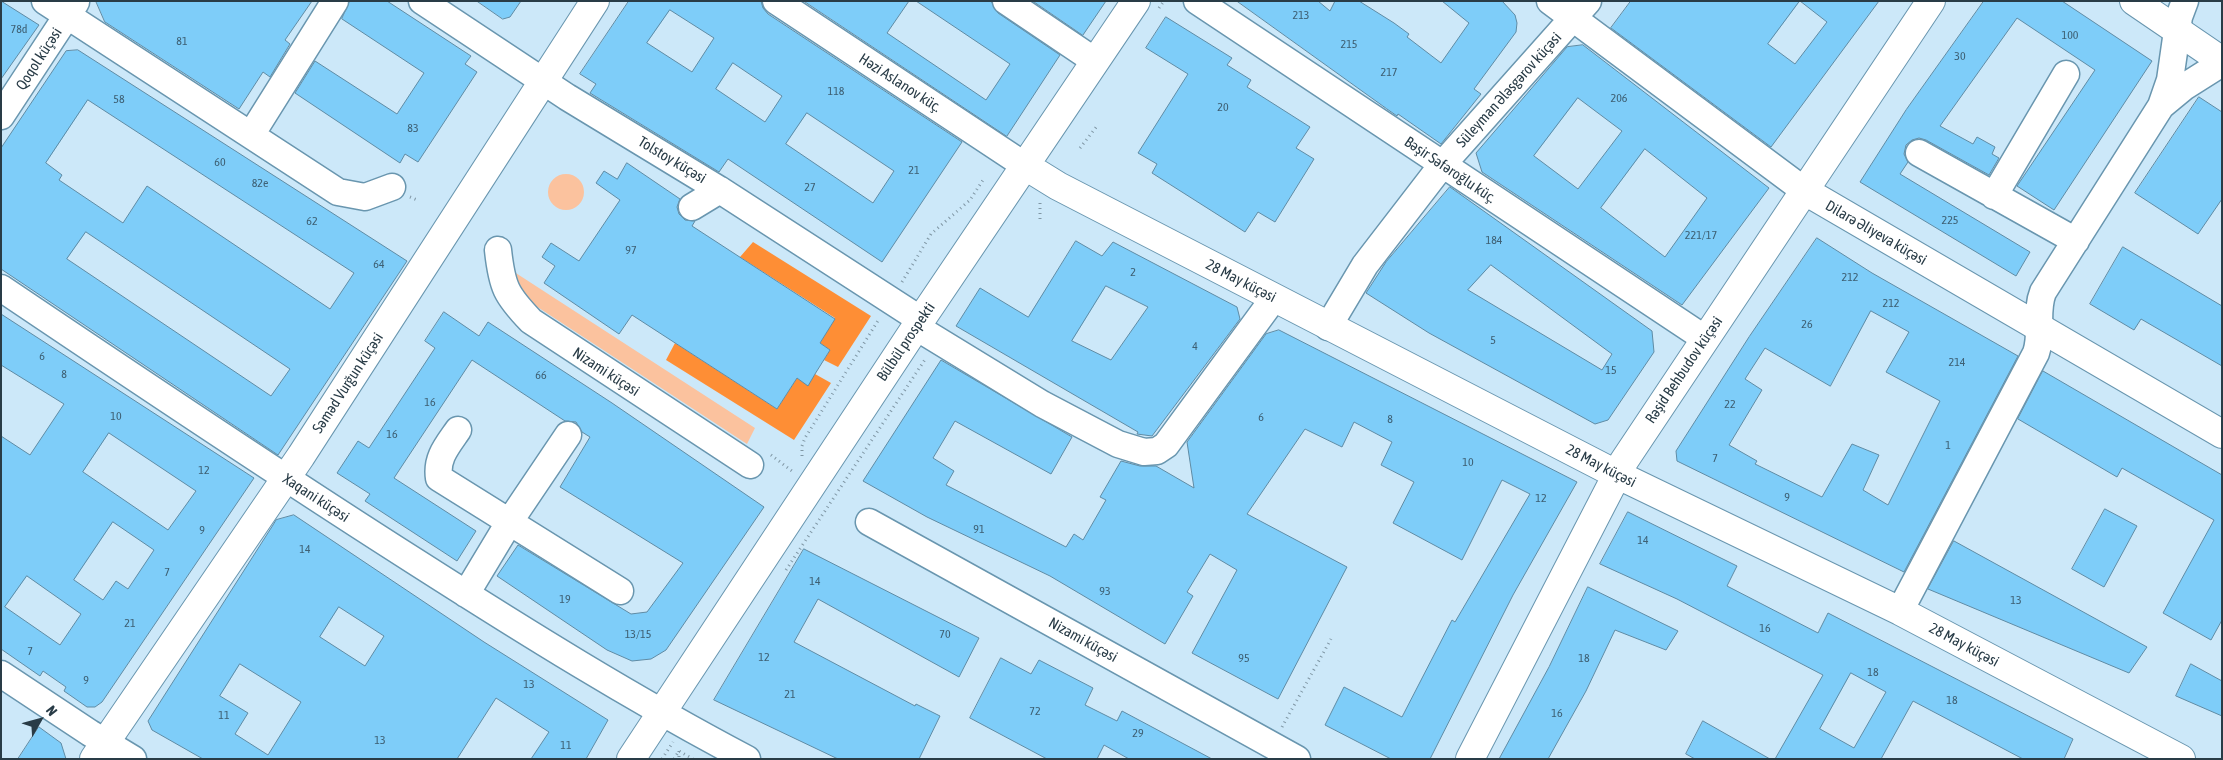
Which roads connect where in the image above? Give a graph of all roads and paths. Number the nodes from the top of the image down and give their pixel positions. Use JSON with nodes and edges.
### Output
{"nodes":[{"id":1,"x":45,"y":1,"type":"edge"},
{"id":2,"x":335,"y":1,"type":"edge"},
{"id":3,"x":422,"y":1,"type":"edge"},
{"id":4,"x":595,"y":1,"type":"edge"},
{"id":5,"x":776,"y":1,"type":"edge"},
{"id":6,"x":1006,"y":1,"type":"edge"},
{"id":7,"x":1164,"y":1,"type":"edge"},
{"id":8,"x":1197,"y":1,"type":"edge"},
{"id":9,"x":1550,"y":1,"type":"edge"},
{"id":10,"x":1931,"y":1,"type":"edge"},
{"id":11,"x":2134,"y":1,"type":"edge"},
{"id":12,"x":2185,"y":1,"type":"edge"},
{"id":13,"x":1148,"y":3,"type":"edge"},
{"id":14,"x":72,"y":9,"type":"edge"},
{"id":15,"x":1580,"y":10,"type":"edge"},
{"id":16,"x":2177,"y":30,"type":"junction"},
{"id":17,"x":1095,"y":61,"type":"junction"},
{"id":18,"x":2222,"y":62,"type":"edge"},
{"id":19,"x":2066,"y":74,"type":"dead end"},
{"id":20,"x":542,"y":81,"type":"junction"},
{"id":21,"x":2161,"y":106,"type":"junction"},
{"id":22,"x":1,"y":116,"type":"edge"},
{"id":23,"x":1097,"y":126,"type":"dead end"},
{"id":24,"x":251,"y":136,"type":"junction"},
{"id":25,"x":1080,"y":148,"type":"dead end"},
{"id":26,"x":1919,"y":153,"type":"dead end"},
{"id":27,"x":1024,"y":165,"type":"junction"},
{"id":28,"x":1442,"y":165,"type":"junction"},
{"id":29,"x":983,"y":180,"type":"dead end"},
{"id":30,"x":392,"y":187,"type":"dead end"},
{"id":31,"x":720,"y":190,"type":"junction"},
{"id":32,"x":1805,"y":190,"type":"junction"},
{"id":33,"x":1994,"y":196,"type":"junction"},
{"id":34,"x":1040,"y":200,"type":"dead end"},
{"id":35,"x":692,"y":207,"type":"dead end"},
{"id":36,"x":1040,"y":219,"type":"dead end"},
{"id":37,"x":2076,"y":241,"type":"junction"},
{"id":38,"x":498,"y":250,"type":"dead end"},
{"id":39,"x":1,"y":288,"type":"edge"},
{"id":40,"x":1274,"y":298,"type":"junction"},
{"id":41,"x":890,"y":300,"type":"junction"},
{"id":42,"x":919,"y":324,"type":"junction"},
{"id":43,"x":1328,"y":327,"type":"junction"},
{"id":44,"x":2040,"y":328,"type":"junction"},
{"id":45,"x":1704,"y":338,"type":"junction"},
{"id":46,"x":458,"y":430,"type":"dead end"},
{"id":47,"x":2222,"y":434,"type":"edge"},
{"id":48,"x":568,"y":435,"type":"dead end"},
{"id":49,"x":760,"y":460,"type":"joint"},
{"id":50,"x":802,"y":460,"type":"dead end"},
{"id":51,"x":792,"y":471,"type":"dead end"},
{"id":52,"x":1616,"y":474,"type":"junction"},
{"id":53,"x":286,"y":479,"type":"junction"},
{"id":54,"x":510,"y":521,"type":"junction"},
{"id":55,"x":869,"y":522,"type":"dead end"},
{"id":56,"x":620,"y":591,"type":"dead end"},
{"id":57,"x":466,"y":594,"type":"junction"},
{"id":58,"x":1900,"y":611,"type":"junction"},
{"id":59,"x":1331,"y":639,"type":"dead end"},
{"id":60,"x":1,"y":674,"type":"edge"},
{"id":61,"x":660,"y":730,"type":"junction"},
{"id":62,"x":686,"y":740,"type":"junction"},
{"id":63,"x":1272,"y":745,"type":"junction"},
{"id":64,"x":99,"y":751,"type":"edge"},
{"id":65,"x":134,"y":759,"type":"edge"},
{"id":66,"x":631,"y":759,"type":"edge"},
{"id":67,"x":662,"y":759,"type":"edge"},
{"id":68,"x":674,"y":759,"type":"edge"},
{"id":69,"x":679,"y":759,"type":"edge"},
{"id":70,"x":693,"y":759,"type":"edge"},
{"id":71,"x":747,"y":759,"type":"edge"},
{"id":72,"x":1297,"y":759,"type":"edge"},
{"id":73,"x":1470,"y":759,"type":"edge"},
{"id":74,"x":2181,"y":759,"type":"edge"}],
"edges":[{"from":1,"to":14,"type":"street"},
{"from":2,"to":24,"type":"street"},
{"from":3,"to":20,"type":"street","name":"Tolstoy küçəsi"},
{"from":4,"to":20,"type":"main road","name":"Səməd Vurğun küçəsi"},
{"from":5,"to":27,"type":"street","name":"Həzi Aslanov küç."},
{"from":6,"to":17,"type":"street"},
{"from":7,"to":13,"type":"path"},
{"from":8,"to":28,"type":"street","name":"Bəşir Səfəroğlu küç."},
{"from":9,"to":15,"type":"street","name":"Dilarə Əliyeva küçəsi"},
{"from":10,"to":32,"type":"main road","name":"Rəşid Behbudov küçəsi"},
{"from":11,"to":16,"type":"main road"},
{"from":12,"to":16,"type":"street"},
{"from":13,"to":17,"type":"main road","name":"Bülbül prospekti"},
{"from":14,"to":22,"type":"street","name":"Qoqol küçəsi"},
{"from":14,"to":24,"type":"street"},
{"from":15,"to":28,"type":"street","name":"Süleyman Ələsgərov küçəsi"},
{"from":15,"to":32,"type":"street","name":"Dilarə Əliyeva küçəsi"},
{"from":16,"to":18,"type":"main road"},
{"from":16,"to":21,"type":"street"},
{"from":17,"to":27,"type":"main road","name":"Bülbül prospekti"},
{"from":18,"to":21,"type":"street"},
{"from":19,"to":33,"type":"street"},
{"from":20,"to":31,"type":"street","name":"Tolstoy küçəsi"},
{"from":20,"to":53,"type":"main road","name":"Səməd Vurğun küçəsi"},
{"from":21,"to":37,"type":"street"},
{"from":23,"to":25,"type":"path"},
{"from":24,"to":30,"type":"street"},
{"from":26,"to":33,"type":"street"},
{"from":27,"to":40,"type":"main road","name":"28 May küçəsi"},
{"from":27,"to":42,"type":"main road","name":"Bülbül prospekti"},
{"from":28,"to":43,"type":"street","name":"Süleyman Ələsgərov küçəsi"},
{"from":28,"to":45,"type":"street","name":"Bəşir Səfəroğlu küç."},
{"from":29,"to":41,"type":"path"},
{"from":31,"to":35,"type":"street"},
{"from":31,"to":41,"type":"street","name":"Tolstoy küçəsi"},
{"from":32,"to":44,"type":"main road","name":"Dilarə Əliyeva küçəsi"},
{"from":32,"to":45,"type":"main road","name":"Rəşid Behbudov küçəsi"},
{"from":33,"to":37,"type":"street"},
{"from":34,"to":36,"type":"path"},
{"from":37,"to":44,"type":"street"},
{"from":38,"to":49,"type":"street","name":"Nizami küçəsi"},
{"from":39,"to":53,"type":"street","name":"Xaqani küçəsi"},
{"from":40,"to":42,"type":"street","name":"Tolstoy küçəsi"},
{"from":40,"to":43,"type":"main road","name":"28 May küçəsi"},
{"from":41,"to":42,"type":"street","name":"Tolstoy küçəsi"},
{"from":41,"to":50,"type":"path"},
{"from":42,"to":61,"type":"main road","name":"Bülbül prospekti"},
{"from":43,"to":52,"type":"main road","name":"28 May küçəsi"},
{"from":44,"to":47,"type":"main road","name":"Dilarə Əliyeva küçəsi"},
{"from":44,"to":58,"type":"street"},
{"from":45,"to":52,"type":"main road","name":"Rəşid Behbudov küçəsi"},
{"from":46,"to":54,"type":"street"},
{"from":48,"to":54,"type":"street"},
{"from":49,"to":51,"type":"path"},
{"from":52,"to":58,"type":"main road","name":"28 May küçəsi"},
{"from":52,"to":73,"type":"main road","name":"Rəşid Behbudov küçəsi"},
{"from":53,"to":57,"type":"street","name":"Xaqani küçəsi"},
{"from":53,"to":64,"type":"main road","name":"Səməd Vurğun küçəsi"},
{"from":54,"to":56,"type":"street"},
{"from":54,"to":57,"type":"street"},
{"from":55,"to":63,"type":"street","name":"Nizami küçəsi"},
{"from":57,"to":61,"type":"street","name":"Xaqani küçəsi"},
{"from":58,"to":74,"type":"main road","name":"28 May küçəsi"},
{"from":59,"to":63,"type":"path"},
{"from":60,"to":64,"type":"street"},
{"from":61,"to":62,"type":"street","name":"Xaqani küçəsi"},
{"from":61,"to":66,"type":"main road"},
{"from":61,"to":67,"type":"path"},
{"from":62,"to":68,"type":"path"},
{"from":62,"to":69,"type":"path"},
{"from":62,"to":70,"type":"path"},
{"from":62,"to":71,"type":"street"},
{"from":63,"to":72,"type":"street","name":"Nizami küçəsi"},
{"from":64,"to":65,"type":"street"}]}
